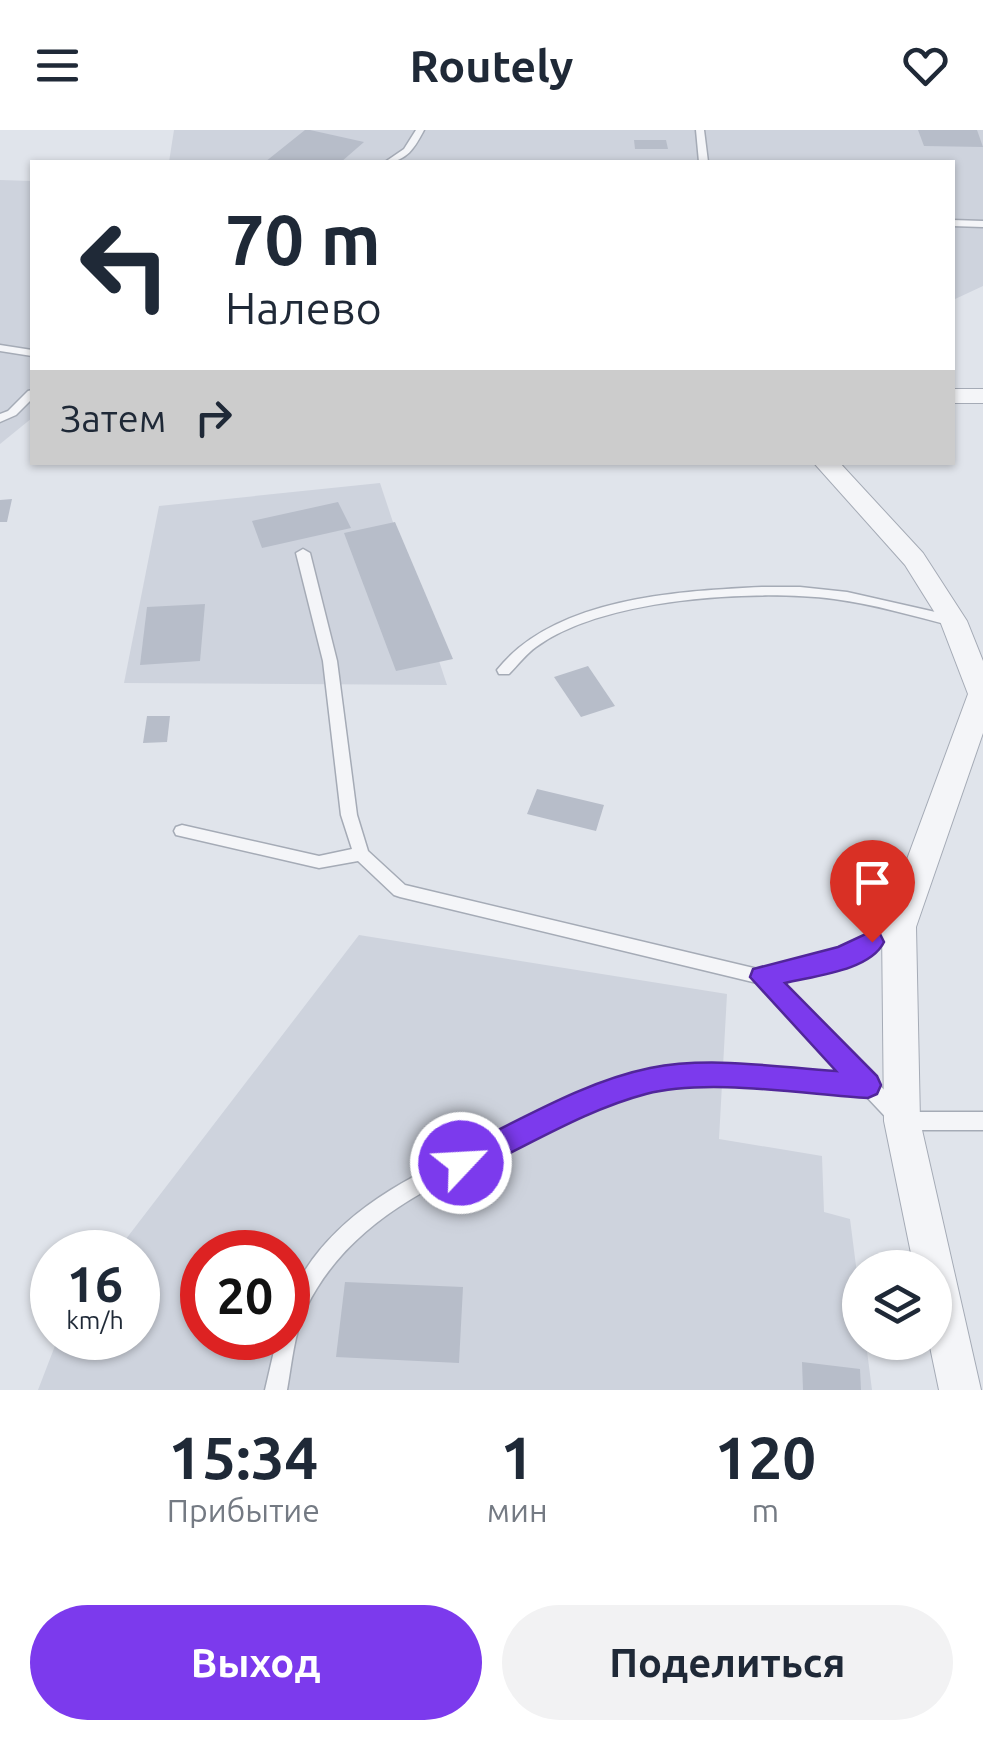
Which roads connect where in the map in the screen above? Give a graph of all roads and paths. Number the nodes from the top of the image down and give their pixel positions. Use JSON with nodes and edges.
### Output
{"nodes":[{"id":1,"x":420,"y":130,"type":"edge"},
{"id":2,"x":700,"y":130,"type":"edge"},
{"id":3,"x":392,"y":160,"type":"edge"},
{"id":4,"x":704,"y":160,"type":"edge"},
{"id":5,"x":955,"y":223,"type":"edge"},
{"id":6,"x":983,"y":224,"type":"edge"},
{"id":7,"x":0,"y":348,"type":"edge"},
{"id":8,"x":30,"y":353,"type":"edge"},
{"id":9,"x":30,"y":394,"type":"edge"},
{"id":10,"x":955,"y":396,"type":"edge"},
{"id":11,"x":983,"y":396,"type":"edge"},
{"id":12,"x":0,"y":418,"type":"edge"},
{"id":13,"x":828,"y":465,"type":"edge"},
{"id":14,"x":302,"y":554,"type":"dead end"},
{"id":15,"x":953,"y":621,"type":"junction"},
{"id":16,"x":504,"y":670,"type":"dead end"},
{"id":17,"x":983,"y":692,"type":"edge"},
{"id":18,"x":182,"y":831,"type":"dead end"},
{"id":19,"x":361,"y":854,"type":"junction"},
{"id":20,"x":899,"y":927,"type":"junction"},
{"id":21,"x":762,"y":977,"type":"junction"},
{"id":22,"x":868,"y":1085,"type":"junction"},
{"id":23,"x":902,"y":1122,"type":"junction"},
{"id":24,"x":983,"y":1122,"type":"edge"},
{"id":25,"x":930,"y":1250,"type":"edge"},
{"id":26,"x":310,"y":1282,"type":"edge"},
{"id":27,"x":952,"y":1353,"type":"edge"},
{"id":28,"x":282,"y":1360,"type":"edge"},
{"id":29,"x":276,"y":1390,"type":"edge"},
{"id":30,"x":960,"y":1390,"type":"edge"}],
"edges":[{"from":1,"to":3,"type":"lane"},
{"from":2,"to":4,"type":"lane"},
{"from":5,"to":6,"type":"lane"},
{"from":7,"to":8,"type":"lane"},
{"from":9,"to":12,"type":"lane"},
{"from":10,"to":11,"type":"street"},
{"from":13,"to":15,"type":"street"},
{"from":14,"to":19,"type":"lane"},
{"from":15,"to":16,"type":"lane"},
{"from":15,"to":17,"type":"street"},
{"from":17,"to":20,"type":"street"},
{"from":18,"to":19,"type":"lane"},
{"from":19,"to":21,"type":"lane"},
{"from":20,"to":21,"type":"lane"},
{"from":20,"to":23,"type":"street"},
{"from":21,"to":22,"type":"lane"},
{"from":22,"to":23,"type":"lane"},
{"from":22,"to":26,"type":"lane"},
{"from":23,"to":24,"type":"lane"},
{"from":23,"to":25,"type":"street"},
{"from":27,"to":30,"type":"street"},
{"from":28,"to":29,"type":"lane"}]}
